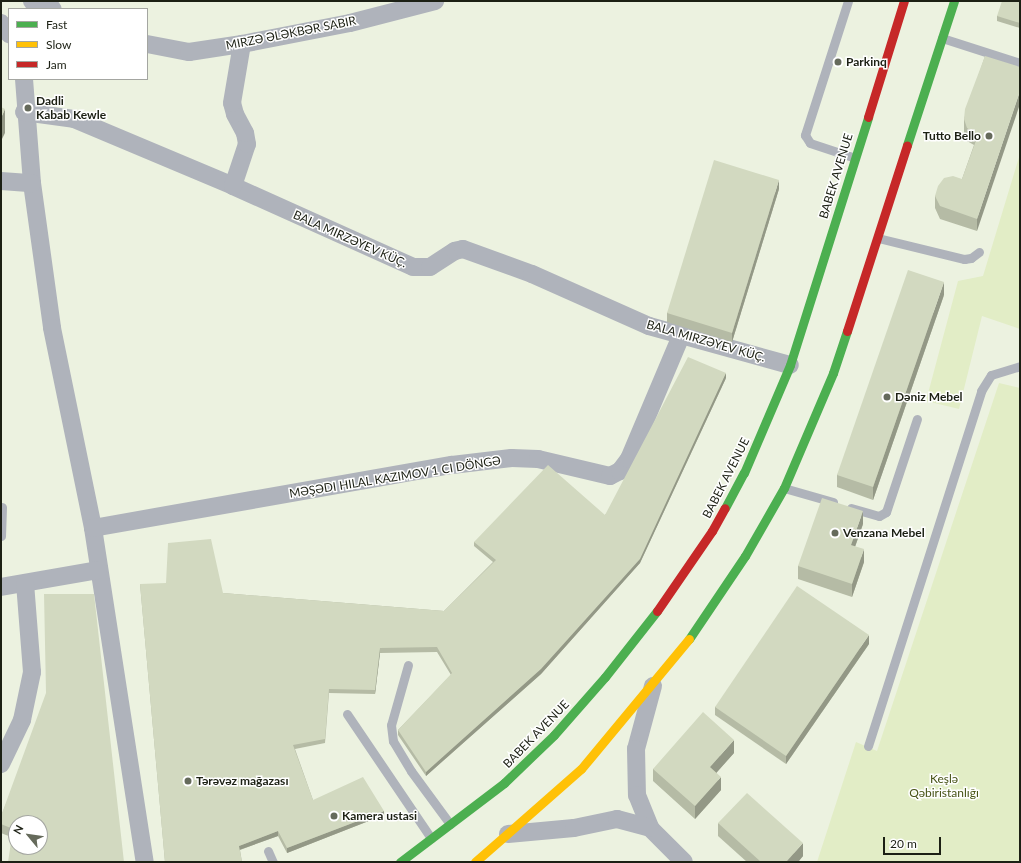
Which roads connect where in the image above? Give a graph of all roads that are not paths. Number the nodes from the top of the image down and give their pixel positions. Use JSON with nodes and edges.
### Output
{"nodes":[{"id":1,"x":32,"y":1,"type":"edge"},
{"id":2,"x":435,"y":1,"type":"edge"},
{"id":3,"x":848,"y":1,"type":"edge"},
{"id":4,"x":904,"y":1,"type":"edge"},
{"id":5,"x":954,"y":1,"type":"edge"},
{"id":6,"x":50,"y":8,"type":"edge"},
{"id":7,"x":1,"y":23,"type":"edge"},
{"id":8,"x":8,"y":33,"type":"edge"},
{"id":9,"x":942,"y":38,"type":"junction"},
{"id":10,"x":148,"y":44,"type":"edge"},
{"id":11,"x":242,"y":44,"type":"junction"},
{"id":12,"x":1020,"y":63,"type":"edge"},
{"id":13,"x":24,"y":80,"type":"edge"},
{"id":14,"x":24,"y":112,"type":"junction"},
{"id":15,"x":855,"y":158,"type":"junction"},
{"id":16,"x":1,"y":181,"type":"edge"},
{"id":17,"x":32,"y":183,"type":"junction"},
{"id":18,"x":233,"y":186,"type":"junction"},
{"id":19,"x":878,"y":238,"type":"junction"},
{"id":20,"x":979,"y":252,"type":"dead end"},
{"id":21,"x":681,"y":336,"type":"junction"},
{"id":22,"x":790,"y":365,"type":"junction"},
{"id":23,"x":1020,"y":366,"type":"edge"},
{"id":24,"x":917,"y":419,"type":"dead end"},
{"id":25,"x":784,"y":488,"type":"junction"},
{"id":26,"x":2,"y":506,"type":"dead end"},
{"id":27,"x":93,"y":528,"type":"junction"},
{"id":28,"x":1,"y":536,"type":"edge"},
{"id":29,"x":98,"y":570,"type":"junction"},
{"id":30,"x":24,"y":583,"type":"junction"},
{"id":31,"x":1,"y":587,"type":"edge"},
{"id":32,"x":408,"y":666,"type":"dead end"},
{"id":33,"x":654,"y":683,"type":"junction"},
{"id":34,"x":347,"y":714,"type":"dead end"},
{"id":35,"x":868,"y":746,"type":"dead end"},
{"id":36,"x":1,"y":764,"type":"edge"},
{"id":37,"x":451,"y":825,"type":"junction"},
{"id":38,"x":650,"y":828,"type":"junction"},
{"id":39,"x":508,"y":834,"type":"junction"},
{"id":40,"x":432,"y":840,"type":"junction"},
{"id":41,"x":268,"y":851,"type":"dead end"},
{"id":42,"x":675,"y":859,"type":"edge"},
{"id":43,"x":145,"y":862,"type":"edge"},
{"id":44,"x":273,"y":862,"type":"edge"},
{"id":45,"x":400,"y":862,"type":"edge"},
{"id":46,"x":475,"y":862,"type":"edge"}],
"edges":[{"from":1,"to":6,"type":"street"},
{"from":2,"to":11,"type":"street","name":"MIRZƏ ƏLƏKBƏR SABIR"},
{"from":3,"to":15,"type":"lane"},
{"from":4,"to":15,"type":"main road","name":"BABEK AVENUE"},
{"from":5,"to":9,"type":"main road"},
{"from":7,"to":8,"type":"street"},
{"from":9,"to":12,"type":"lane"},
{"from":9,"to":19,"type":"main road"},
{"from":10,"to":11,"type":"street","name":"MIRZƏ ƏLƏKBƏR SABIR"},
{"from":11,"to":18,"type":"street"},
{"from":13,"to":14,"type":"street"},
{"from":14,"to":17,"type":"street"},
{"from":14,"to":18,"type":"street","name":"BALA MIRZƏYEV KÜÇ."},
{"from":15,"to":22,"type":"main road","name":"BABEK AVENUE"},
{"from":16,"to":17,"type":"street"},
{"from":17,"to":27,"type":"street"},
{"from":18,"to":21,"type":"street","name":"BALA MIRZƏYEV KÜÇ."},
{"from":19,"to":20,"type":"lane"},
{"from":19,"to":25,"type":"main road"},
{"from":21,"to":22,"type":"street","name":"BALA MIRZƏYEV KÜÇ."},
{"from":21,"to":27,"type":"street"},
{"from":22,"to":37,"type":"main road","name":"BABEK AVENUE"},
{"from":23,"to":35,"type":"lane"},
{"from":24,"to":25,"type":"lane"},
{"from":25,"to":33,"type":"main road"},
{"from":26,"to":28,"type":"lane"},
{"from":27,"to":29,"type":"street"},
{"from":29,"to":30,"type":"street"},
{"from":29,"to":43,"type":"street"},
{"from":30,"to":31,"type":"street"},
{"from":30,"to":36,"type":"street"},
{"from":32,"to":37,"type":"lane"},
{"from":33,"to":38,"type":"street"},
{"from":33,"to":39,"type":"main road"},
{"from":34,"to":40,"type":"lane"},
{"from":37,"to":40,"type":"main road","name":"BABEK AVENUE"},
{"from":38,"to":39,"type":"street"},
{"from":38,"to":42,"type":"street"},
{"from":39,"to":46,"type":"main road"},
{"from":40,"to":45,"type":"main road","name":"BABEK AVENUE"},
{"from":41,"to":44,"type":"lane"}]}
